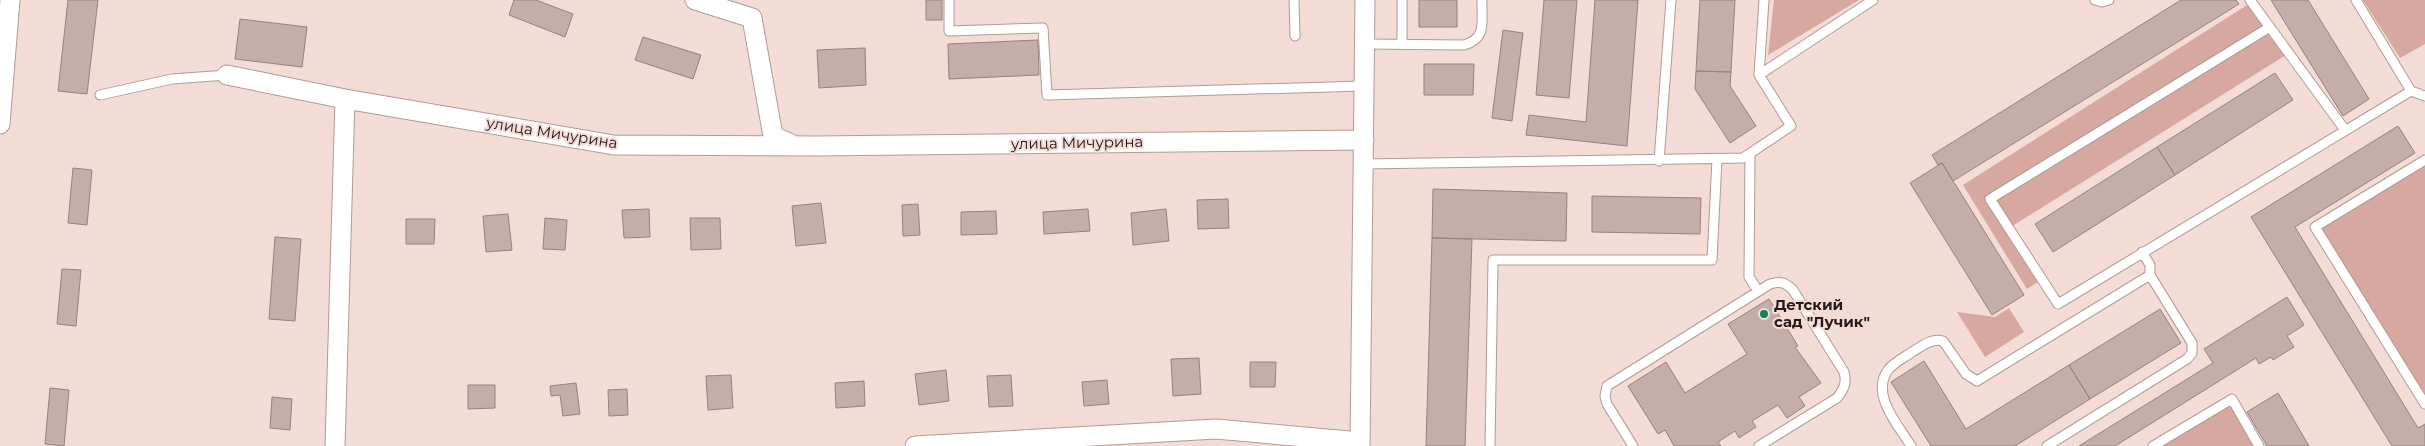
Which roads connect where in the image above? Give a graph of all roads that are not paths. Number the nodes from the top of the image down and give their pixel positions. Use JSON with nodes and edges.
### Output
{"nodes":[{"id":1,"x":10,"y":0,"type":"edge"},
{"id":2,"x":695,"y":0,"type":"edge"},
{"id":3,"x":949,"y":0,"type":"edge"},
{"id":4,"x":1294,"y":0,"type":"edge"},
{"id":5,"x":1365,"y":0,"type":"edge"},
{"id":6,"x":1402,"y":0,"type":"edge"},
{"id":7,"x":1482,"y":0,"type":"edge"},
{"id":8,"x":1671,"y":0,"type":"edge"},
{"id":9,"x":1764,"y":0,"type":"edge"},
{"id":10,"x":1873,"y":0,"type":"edge"},
{"id":11,"x":2095,"y":0,"type":"edge"},
{"id":12,"x":2109,"y":0,"type":"edge"},
{"id":13,"x":2250,"y":0,"type":"edge"},
{"id":14,"x":2356,"y":0,"type":"edge"},
{"id":15,"x":2270,"y":27,"type":"junction"},
{"id":16,"x":1295,"y":36,"type":"dead end"},
{"id":17,"x":1365,"y":44,"type":"junction"},
{"id":18,"x":1402,"y":44,"type":"junction"},
{"id":19,"x":227,"y":75,"type":"joint"},
{"id":20,"x":1759,"y":75,"type":"junction"},
{"id":21,"x":1364,"y":86,"type":"junction"},
{"id":22,"x":2411,"y":91,"type":"junction"},
{"id":23,"x":100,"y":95,"type":"dead end"},
{"id":24,"x":2425,"y":96,"type":"edge"},
{"id":25,"x":345,"y":99,"type":"junction"},
{"id":26,"x":0,"y":124,"type":"edge"},
{"id":27,"x":2345,"y":130,"type":"junction"},
{"id":28,"x":1364,"y":140,"type":"junction"},
{"id":29,"x":791,"y":144,"type":"junction"},
{"id":30,"x":1750,"y":154,"type":"junction"},
{"id":31,"x":1717,"y":159,"type":"junction"},
{"id":32,"x":2425,"y":160,"type":"edge"},
{"id":33,"x":1659,"y":161,"type":"junction"},
{"id":34,"x":1363,"y":164,"type":"junction"},
{"id":35,"x":2142,"y":252,"type":"junction"},
{"id":36,"x":2150,"y":275,"type":"junction"},
{"id":37,"x":1758,"y":291,"type":"junction"},
{"id":38,"x":2425,"y":404,"type":"edge"},
{"id":39,"x":1360,"y":444,"type":"edge"},
{"id":40,"x":335,"y":446,"type":"edge"},
{"id":41,"x":915,"y":446,"type":"edge"},
{"id":42,"x":1490,"y":446,"type":"edge"},
{"id":43,"x":1633,"y":446,"type":"edge"},
{"id":44,"x":1759,"y":446,"type":"edge"},
{"id":45,"x":1912,"y":446,"type":"edge"},
{"id":46,"x":2046,"y":446,"type":"edge"},
{"id":47,"x":2153,"y":446,"type":"edge"},
{"id":48,"x":2260,"y":446,"type":"edge"}],
"edges":[{"from":1,"to":26,"type":"street"},
{"from":2,"to":29,"type":"street"},
{"from":3,"to":21,"type":"lane"},
{"from":4,"to":16,"type":"lane"},
{"from":5,"to":17,"type":"street"},
{"from":6,"to":18,"type":"lane"},
{"from":7,"to":18,"type":"lane"},
{"from":8,"to":33,"type":"lane"},
{"from":9,"to":20,"type":"lane"},
{"from":10,"to":20,"type":"lane"},
{"from":11,"to":12,"type":"lane"},
{"from":13,"to":15,"type":"lane"},
{"from":14,"to":22,"type":"lane"},
{"from":15,"to":27,"type":"lane"},
{"from":15,"to":35,"type":"lane"},
{"from":17,"to":18,"type":"lane"},
{"from":17,"to":21,"type":"street"},
{"from":19,"to":23,"type":"lane"},
{"from":19,"to":25,"type":"street","name":"улица Мичурина"},
{"from":20,"to":30,"type":"lane"},
{"from":21,"to":28,"type":"street"},
{"from":22,"to":24,"type":"lane"},
{"from":22,"to":27,"type":"lane"},
{"from":25,"to":29,"type":"street","name":"улица Мичурина"},
{"from":25,"to":40,"type":"street"},
{"from":27,"to":35,"type":"lane"},
{"from":28,"to":29,"type":"street","name":"улица Мичурина"},
{"from":28,"to":34,"type":"street"},
{"from":30,"to":31,"type":"lane"},
{"from":30,"to":37,"type":"lane"},
{"from":31,"to":33,"type":"lane"},
{"from":31,"to":42,"type":"lane"},
{"from":32,"to":38,"type":"lane"},
{"from":33,"to":34,"type":"lane"},
{"from":34,"to":39,"type":"street"},
{"from":35,"to":36,"type":"lane"},
{"from":36,"to":45,"type":"lane"},
{"from":36,"to":46,"type":"lane"},
{"from":37,"to":43,"type":"lane"},
{"from":37,"to":44,"type":"lane"},
{"from":39,"to":41,"type":"street"},
{"from":47,"to":48,"type":"lane"}]}
